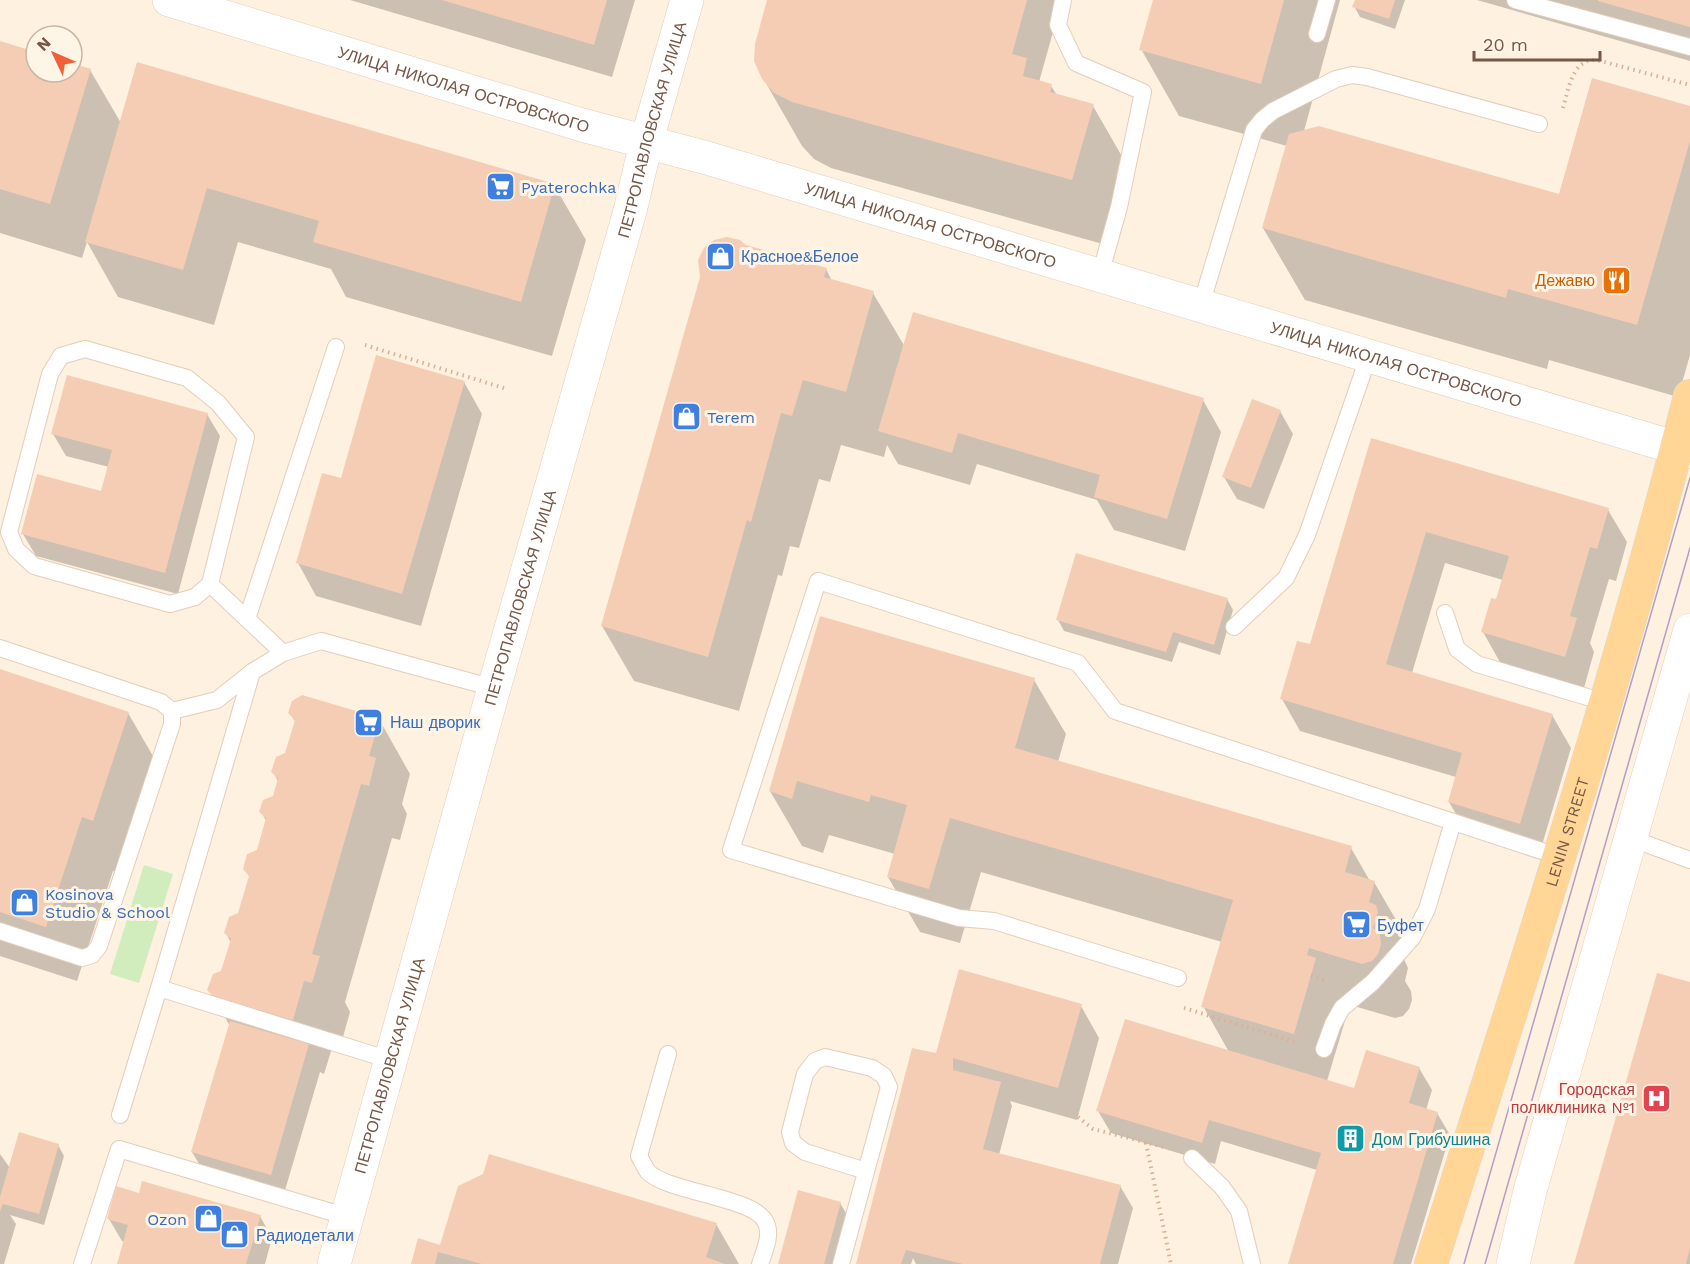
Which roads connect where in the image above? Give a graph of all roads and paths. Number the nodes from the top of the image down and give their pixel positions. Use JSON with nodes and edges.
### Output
{"nodes":[{"id":1,"x":169,"y":0,"type":"edge"},
{"id":2,"x":687,"y":0,"type":"edge"},
{"id":3,"x":1063,"y":0,"type":"edge"},
{"id":4,"x":1327,"y":0,"type":"edge"},
{"id":5,"x":1515,"y":0,"type":"edge"},
{"id":6,"x":1317,"y":34,"type":"dead end"},
{"id":7,"x":1690,"y":48,"type":"edge"},
{"id":8,"x":1539,"y":124,"type":"dead end"},
{"id":9,"x":646,"y":143,"type":"junction"},
{"id":10,"x":1100,"y":275,"type":"junction"},
{"id":11,"x":1201,"y":305,"type":"junction"},
{"id":12,"x":336,"y":347,"type":"joint"},
{"id":13,"x":1369,"y":355,"type":"junction"},
{"id":14,"x":507,"y":389,"type":"dead end"},
{"id":15,"x":1690,"y":396,"type":"edge"},
{"id":16,"x":1684,"y":450,"type":"edge"},
{"id":17,"x":210,"y":584,"type":"junction"},
{"id":18,"x":1445,"y":613,"type":"dead end"},
{"id":19,"x":247,"y":619,"type":"junction"},
{"id":20,"x":1234,"y":627,"type":"dead end"},
{"id":21,"x":1690,"y":630,"type":"edge"},
{"id":22,"x":0,"y":648,"type":"edge"},
{"id":23,"x":283,"y":653,"type":"junction"},
{"id":24,"x":252,"y":672,"type":"junction"},
{"id":25,"x":494,"y":688,"type":"junction"},
{"id":26,"x":1604,"y":702,"type":"junction"},
{"id":27,"x":172,"y":711,"type":"junction"},
{"id":28,"x":1453,"y":822,"type":"junction"},
{"id":29,"x":1630,"y":838,"type":"junction"},
{"id":30,"x":1560,"y":856,"type":"junction"},
{"id":31,"x":1690,"y":860,"type":"edge"},
{"id":32,"x":0,"y":931,"type":"edge"},
{"id":33,"x":1171,"y":976,"type":"joint"},
{"id":34,"x":159,"y":988,"type":"junction"},
{"id":35,"x":1303,"y":1044,"type":"dead end"},
{"id":36,"x":1324,"y":1049,"type":"dead end"},
{"id":37,"x":668,"y":1054,"type":"dead end"},
{"id":38,"x":390,"y":1060,"type":"junction"},
{"id":39,"x":120,"y":1115,"type":"dead end"},
{"id":40,"x":1078,"y":1117,"type":"dead end"},
{"id":41,"x":1146,"y":1143,"type":"junction"},
{"id":42,"x":1192,"y":1158,"type":"joint"},
{"id":43,"x":866,"y":1171,"type":"junction"},
{"id":44,"x":348,"y":1217,"type":"junction"},
{"id":45,"x":82,"y":1264,"type":"edge"},
{"id":46,"x":334,"y":1264,"type":"edge"},
{"id":47,"x":760,"y":1264,"type":"edge"},
{"id":48,"x":841,"y":1264,"type":"edge"},
{"id":49,"x":1171,"y":1264,"type":"edge"},
{"id":50,"x":1252,"y":1264,"type":"edge"},
{"id":51,"x":1431,"y":1264,"type":"edge"},
{"id":52,"x":1513,"y":1264,"type":"edge"}],
"edges":[{"from":1,"to":9,"type":"street","name":"УЛИЦА НИКОЛАЯ ОСТРОВСКОГО"},
{"from":2,"to":9,"type":"street","name":"ПЕТРОПАВЛОВСКАЯ УЛИЦА"},
{"from":3,"to":10,"type":"lane"},
{"from":4,"to":6,"type":"lane"},
{"from":5,"to":7,"type":"lane"},
{"from":8,"to":11,"type":"lane"},
{"from":9,"to":10,"type":"street","name":"УЛИЦА НИКОЛАЯ ОСТРОВСКОГО"},
{"from":9,"to":25,"type":"street","name":"ПЕТРОПАВЛОВСКАЯ УЛИЦА"},
{"from":10,"to":11,"type":"street","name":"УЛИЦА НИКОЛАЯ ОСТРОВСКОГО"},
{"from":11,"to":13,"type":"street","name":"УЛИЦА НИКОЛАЯ ОСТРОВСКОГО"},
{"from":12,"to":14,"type":"path"},
{"from":12,"to":19,"type":"lane"},
{"from":13,"to":16,"type":"street","name":"УЛИЦА НИКОЛАЯ ОСТРОВСКОГО"},
{"from":13,"to":20,"type":"lane"},
{"from":15,"to":16,"type":"main road","name":"LENIN STREET"},
{"from":16,"to":26,"type":"main road","name":"LENIN STREET"},
{"from":17,"to":17,"type":"lane"},
{"from":17,"to":19,"type":"lane"},
{"from":18,"to":26,"type":"lane"},
{"from":19,"to":23,"type":"lane"},
{"from":21,"to":29,"type":"street"},
{"from":22,"to":27,"type":"lane"},
{"from":23,"to":24,"type":"lane"},
{"from":23,"to":25,"type":"lane"},
{"from":24,"to":27,"type":"lane"},
{"from":24,"to":34,"type":"lane"},
{"from":25,"to":38,"type":"street","name":"ПЕТРОПАВЛОВСКАЯ УЛИЦА"},
{"from":26,"to":30,"type":"main road","name":"LENIN STREET"},
{"from":27,"to":32,"type":"lane"},
{"from":28,"to":30,"type":"lane"},
{"from":28,"to":33,"type":"lane"},
{"from":28,"to":36,"type":"lane"},
{"from":29,"to":31,"type":"lane"},
{"from":29,"to":52,"type":"street"},
{"from":30,"to":51,"type":"main road","name":"LENIN STREET"},
{"from":33,"to":35,"type":"path"},
{"from":34,"to":38,"type":"lane"},
{"from":34,"to":39,"type":"lane"},
{"from":37,"to":47,"type":"lane"},
{"from":38,"to":44,"type":"street","name":"ПЕТРОПАВЛОВСКАЯ УЛИЦА"},
{"from":40,"to":41,"type":"path"},
{"from":41,"to":42,"type":"path"},
{"from":41,"to":49,"type":"path"},
{"from":42,"to":50,"type":"lane"},
{"from":43,"to":43,"type":"lane"},
{"from":43,"to":48,"type":"lane"},
{"from":44,"to":45,"type":"lane"},
{"from":44,"to":46,"type":"street","name":"ПЕТРОПАВЛОВСКАЯ УЛИЦА"}]}
